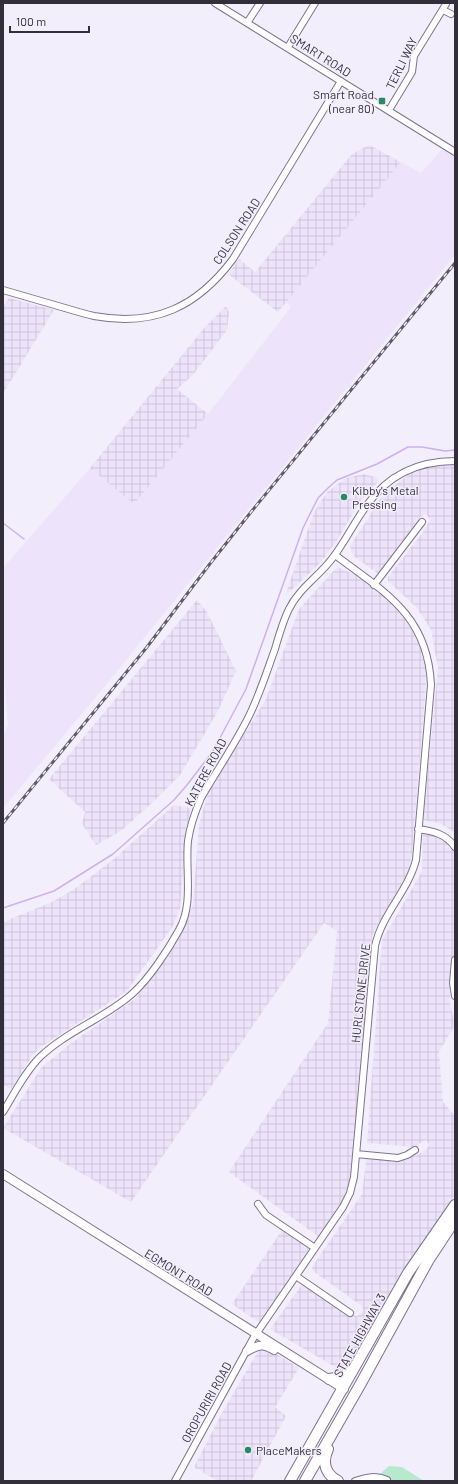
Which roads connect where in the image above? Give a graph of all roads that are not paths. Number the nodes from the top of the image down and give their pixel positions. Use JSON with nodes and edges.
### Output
{"nodes":[{"id":1,"x":215,"y":3,"type":"edge"},
{"id":2,"x":260,"y":3,"type":"edge"},
{"id":3,"x":315,"y":3,"type":"edge"},
{"id":4,"x":451,"y":14,"type":"dead end"},
{"id":5,"x":247,"y":23,"type":"junction"},
{"id":6,"x":288,"y":47,"type":"junction"},
{"id":7,"x":341,"y":81,"type":"junction"},
{"id":8,"x":389,"y":110,"type":"junction"},
{"id":9,"x":455,"y":152,"type":"edge"},
{"id":10,"x":3,"y":290,"type":"edge"},
{"id":11,"x":455,"y":462,"type":"edge"},
{"id":12,"x":422,"y":522,"type":"dead end"},
{"id":13,"x":335,"y":555,"type":"junction"},
{"id":14,"x":374,"y":585,"type":"junction"},
{"id":15,"x":418,"y":829,"type":"junction"},
{"id":16,"x":455,"y":847,"type":"edge"},
{"id":17,"x":455,"y":960,"type":"edge"},
{"id":18,"x":455,"y":996,"type":"edge"},
{"id":19,"x":3,"y":1112,"type":"edge"},
{"id":20,"x":415,"y":1150,"type":"dead end"},
{"id":21,"x":356,"y":1154,"type":"junction"},
{"id":22,"x":3,"y":1174,"type":"edge"},
{"id":23,"x":258,"y":1204,"type":"dead end"},
{"id":24,"x":455,"y":1204,"type":"edge"},
{"id":25,"x":455,"y":1220,"type":"edge"},
{"id":26,"x":315,"y":1248,"type":"junction"},
{"id":27,"x":296,"y":1276,"type":"junction"},
{"id":28,"x":407,"y":1298,"type":"junction"},
{"id":29,"x":350,"y":1313,"type":"dead end"},
{"id":30,"x":257,"y":1333,"type":"junction"},
{"id":31,"x":247,"y":1350,"type":"junction"},
{"id":32,"x":295,"y":1357,"type":"junction"},
{"id":33,"x":355,"y":1368,"type":"junction"},
{"id":34,"x":329,"y":1379,"type":"junction"},
{"id":35,"x":360,"y":1385,"type":"junction"},
{"id":36,"x":344,"y":1389,"type":"junction"},
{"id":37,"x":387,"y":1480,"type":"edge"},
{"id":38,"x":175,"y":1481,"type":"edge"},
{"id":39,"x":290,"y":1481,"type":"edge"},
{"id":40,"x":298,"y":1481,"type":"edge"},
{"id":41,"x":305,"y":1481,"type":"edge"},
{"id":42,"x":338,"y":1481,"type":"edge"},
{"id":43,"x":355,"y":1481,"type":"edge"}],
"edges":[{"from":1,"to":5,"type":"street","name":"SMART ROAD"},
{"from":2,"to":5,"type":"street"},
{"from":3,"to":6,"type":"street"},
{"from":4,"to":8,"type":"street","name":"TERLI WAY"},
{"from":5,"to":6,"type":"street","name":"SMART ROAD"},
{"from":6,"to":7,"type":"street","name":"SMART ROAD"},
{"from":7,"to":8,"type":"street","name":"SMART ROAD"},
{"from":7,"to":10,"type":"street","name":"COLSON ROAD"},
{"from":8,"to":9,"type":"street","name":"SMART ROAD"},
{"from":11,"to":13,"type":"street","name":"KATERE ROAD"},
{"from":12,"to":14,"type":"street"},
{"from":13,"to":14,"type":"street","name":"HURLSTONE DRIVE"},
{"from":13,"to":19,"type":"street","name":"KATERE ROAD"},
{"from":14,"to":15,"type":"street","name":"HURLSTONE DRIVE"},
{"from":15,"to":16,"type":"street"},
{"from":15,"to":21,"type":"street","name":"HURLSTONE DRIVE"},
{"from":17,"to":18,"type":"street"},
{"from":20,"to":21,"type":"street"},
{"from":21,"to":26,"type":"street","name":"HURLSTONE DRIVE"},
{"from":22,"to":30,"type":"main road","name":"EGMONT ROAD"},
{"from":23,"to":26,"type":"street"},
{"from":24,"to":33,"type":"highway","name":"STATE HIGHWAY 3"},
{"from":25,"to":28,"type":"highway","name":"STATE HIGHWAY 3"},
{"from":26,"to":27,"type":"street","name":"HURLSTONE DRIVE"},
{"from":27,"to":29,"type":"street"},
{"from":27,"to":30,"type":"street","name":"HURLSTONE DRIVE"},
{"from":28,"to":35,"type":"highway","name":"STATE HIGHWAY 3"},
{"from":28,"to":36,"type":"highway"},
{"from":30,"to":31,"type":"street","name":"OROPURIRI ROAD"},
{"from":30,"to":32,"type":"main road","name":"EGMONT ROAD"},
{"from":31,"to":32,"type":"main road"},
{"from":31,"to":38,"type":"street","name":"OROPURIRI ROAD"},
{"from":32,"to":34,"type":"main road","name":"EGMONT ROAD"},
{"from":33,"to":34,"type":"highway"},
{"from":33,"to":36,"type":"highway","name":"STATE HIGHWAY 3"},
{"from":34,"to":36,"type":"main road","name":"EGMONT ROAD"},
{"from":35,"to":41,"type":"highway","name":"STATE HIGHWAY 3"},
{"from":35,"to":42,"type":"highway"},
{"from":36,"to":39,"type":"highway","name":"STATE HIGHWAY 3"},
{"from":36,"to":40,"type":"highway"},
{"from":37,"to":43,"type":"street"}]}
